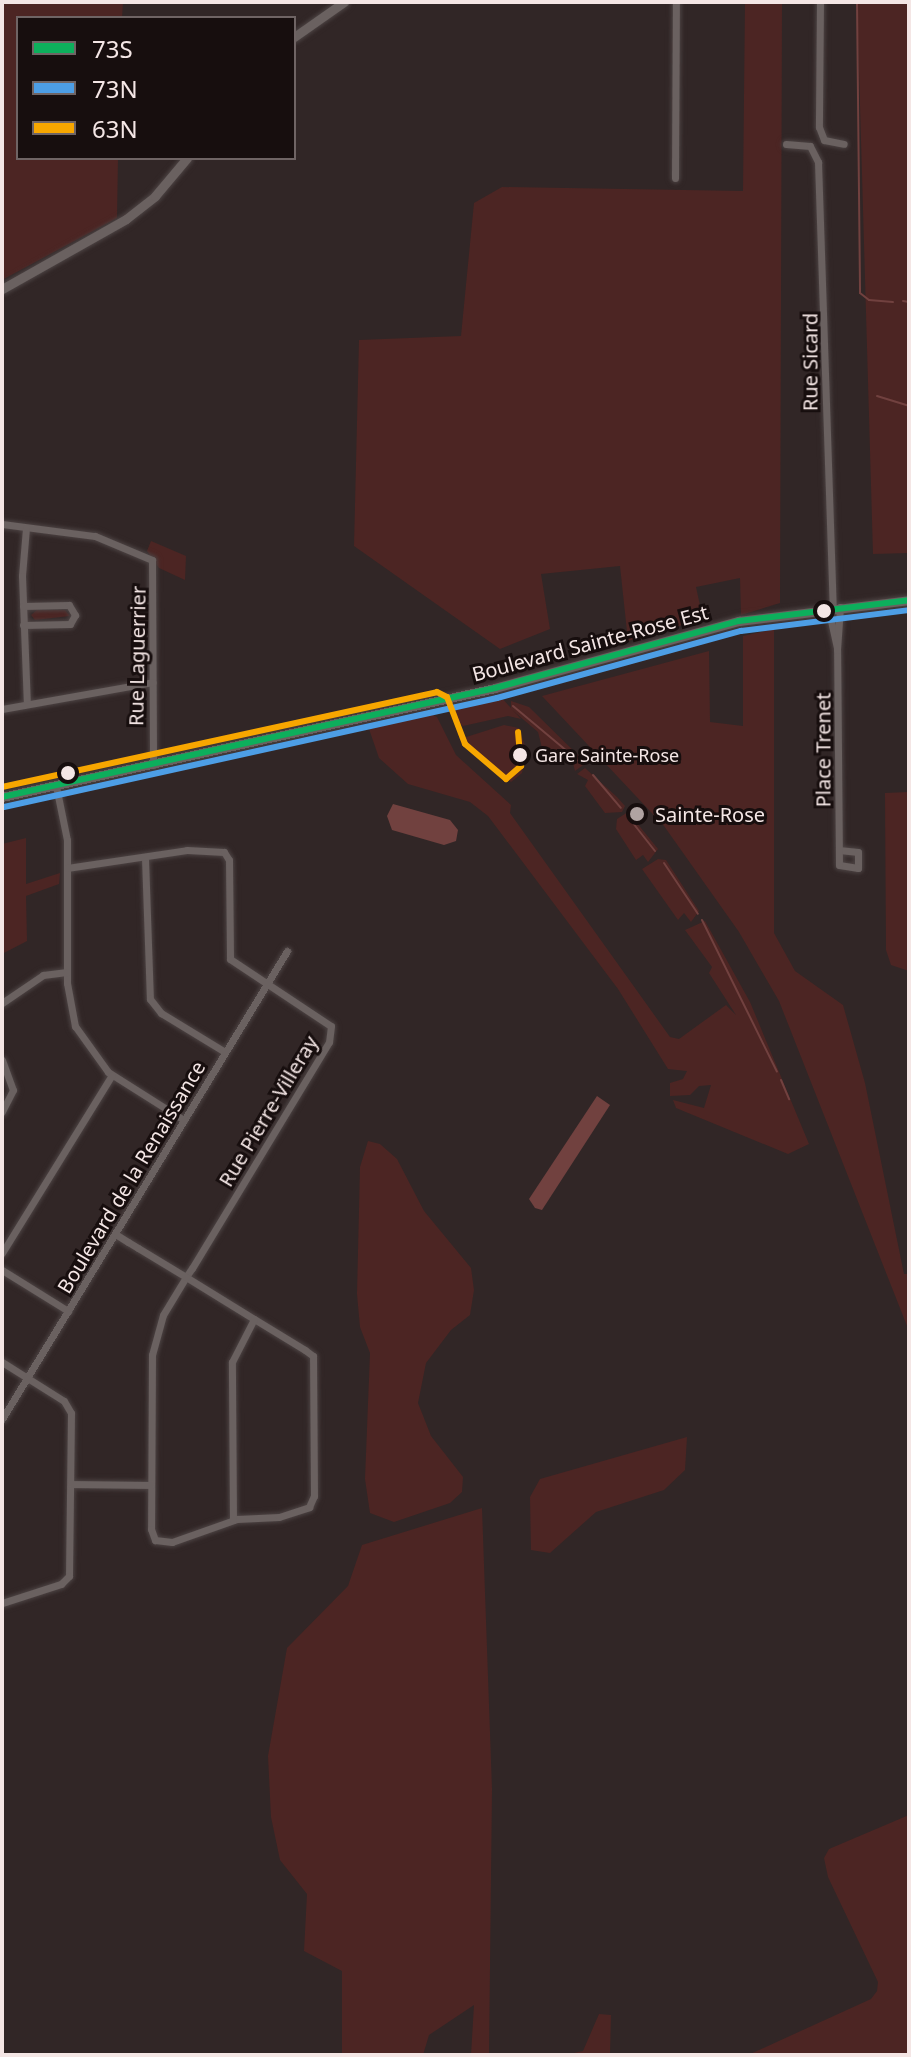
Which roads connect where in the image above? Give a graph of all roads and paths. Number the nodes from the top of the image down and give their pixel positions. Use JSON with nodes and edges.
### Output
{"nodes":[{"id":1,"x":344,"y":2,"type":"edge"},
{"id":2,"x":676,"y":2,"type":"edge"},
{"id":3,"x":820,"y":2,"type":"edge"},
{"id":4,"x":296,"y":36,"type":"edge"},
{"id":5,"x":786,"y":144,"type":"dead end"},
{"id":6,"x":844,"y":144,"type":"dead end"},
{"id":7,"x":185,"y":160,"type":"edge"},
{"id":8,"x":675,"y":178,"type":"dead end"},
{"id":9,"x":2,"y":289,"type":"edge"},
{"id":10,"x":2,"y":524,"type":"edge"},
{"id":11,"x":26,"y":528,"type":"junction"},
{"id":12,"x":909,"y":600,"type":"edge"},
{"id":13,"x":23,"y":606,"type":"junction"},
{"id":14,"x":834,"y":606,"type":"junction"},
{"id":15,"x":23,"y":625,"type":"junction"},
{"id":16,"x":153,"y":682,"type":"junction"},
{"id":17,"x":27,"y":704,"type":"junction"},
{"id":18,"x":2,"y":709,"type":"edge"},
{"id":19,"x":154,"y":766,"type":"junction"},
{"id":20,"x":56,"y":786,"type":"junction"},
{"id":21,"x":2,"y":797,"type":"edge"},
{"id":22,"x":839,"y":850,"type":"dead end"},
{"id":23,"x":145,"y":858,"type":"junction"},
{"id":24,"x":67,"y":868,"type":"junction"},
{"id":25,"x":287,"y":951,"type":"dead end"},
{"id":26,"x":67,"y":972,"type":"junction"},
{"id":27,"x":267,"y":984,"type":"junction"},
{"id":28,"x":2,"y":1003,"type":"edge"},
{"id":29,"x":225,"y":1052,"type":"junction"},
{"id":30,"x":2,"y":1060,"type":"edge"},
{"id":31,"x":112,"y":1075,"type":"junction"},
{"id":32,"x":2,"y":1112,"type":"edge"},
{"id":33,"x":184,"y":1120,"type":"junction"},
{"id":34,"x":115,"y":1234,"type":"junction"},
{"id":35,"x":2,"y":1253,"type":"edge"},
{"id":36,"x":2,"y":1270,"type":"edge"},
{"id":37,"x":186,"y":1277,"type":"junction"},
{"id":38,"x":68,"y":1311,"type":"junction"},
{"id":39,"x":254,"y":1319,"type":"junction"},
{"id":40,"x":2,"y":1362,"type":"edge"},
{"id":41,"x":27,"y":1378,"type":"junction"},
{"id":42,"x":2,"y":1419,"type":"edge"},
{"id":43,"x":71,"y":1484,"type":"junction"},
{"id":44,"x":151,"y":1485,"type":"junction"},
{"id":45,"x":233,"y":1520,"type":"junction"},
{"id":46,"x":2,"y":1603,"type":"edge"}],
"edges":[{"from":1,"to":4,"type":"street"},
{"from":2,"to":8,"type":"street"},
{"from":3,"to":6,"type":"street"},
{"from":5,"to":14,"type":"street","name":"Rue Sicard"},
{"from":7,"to":9,"type":"street"},
{"from":10,"to":11,"type":"street","name":"Rue Laguerrier"},
{"from":11,"to":13,"type":"street"},
{"from":11,"to":16,"type":"street","name":"Rue Laguerrier"},
{"from":12,"to":14,"type":"street","name":"Boulevard Sainte-Rose Est"},
{"from":13,"to":15,"type":"street"},
{"from":13,"to":15,"type":"street"},
{"from":14,"to":19,"type":"street","name":"Boulevard Sainte-Rose Est"},
{"from":14,"to":22,"type":"street","name":"Place Trenet"},
{"from":15,"to":17,"type":"street"},
{"from":16,"to":17,"type":"street"},
{"from":16,"to":19,"type":"street","name":"Rue Laguerrier"},
{"from":17,"to":18,"type":"street"},
{"from":19,"to":20,"type":"street","name":"Boulevard Sainte-Rose Est"},
{"from":20,"to":21,"type":"street","name":"Boulevard Sainte-Rose Est"},
{"from":20,"to":24,"type":"street"},
{"from":23,"to":24,"type":"street"},
{"from":23,"to":27,"type":"street","name":"Rue Pierre-Villeray"},
{"from":23,"to":29,"type":"street"},
{"from":24,"to":26,"type":"street"},
{"from":25,"to":27,"type":"street","name":"Boulevard de la Renaissance"},
{"from":26,"to":28,"type":"street"},
{"from":26,"to":31,"type":"street"},
{"from":27,"to":29,"type":"street","name":"Boulevard de la Renaissance"},
{"from":27,"to":37,"type":"street","name":"Rue Pierre-Villeray"},
{"from":29,"to":33,"type":"street","name":"Boulevard de la Renaissance"},
{"from":30,"to":32,"type":"street"},
{"from":31,"to":33,"type":"street"},
{"from":31,"to":35,"type":"street"},
{"from":33,"to":34,"type":"street","name":"Boulevard de la Renaissance"},
{"from":34,"to":37,"type":"street"},
{"from":34,"to":38,"type":"street","name":"Boulevard de la Renaissance"},
{"from":36,"to":38,"type":"street"},
{"from":37,"to":39,"type":"street"},
{"from":37,"to":44,"type":"street","name":"Rue Pierre-Villeray"},
{"from":38,"to":41,"type":"street","name":"Boulevard de la Renaissance"},
{"from":39,"to":45,"type":"street"},
{"from":39,"to":45,"type":"street"},
{"from":40,"to":41,"type":"street"},
{"from":41,"to":42,"type":"street","name":"Boulevard de la Renaissance"},
{"from":41,"to":43,"type":"street"},
{"from":43,"to":44,"type":"street"},
{"from":43,"to":46,"type":"street"},
{"from":44,"to":45,"type":"street","name":"Rue Pierre-Villeray"}]}
